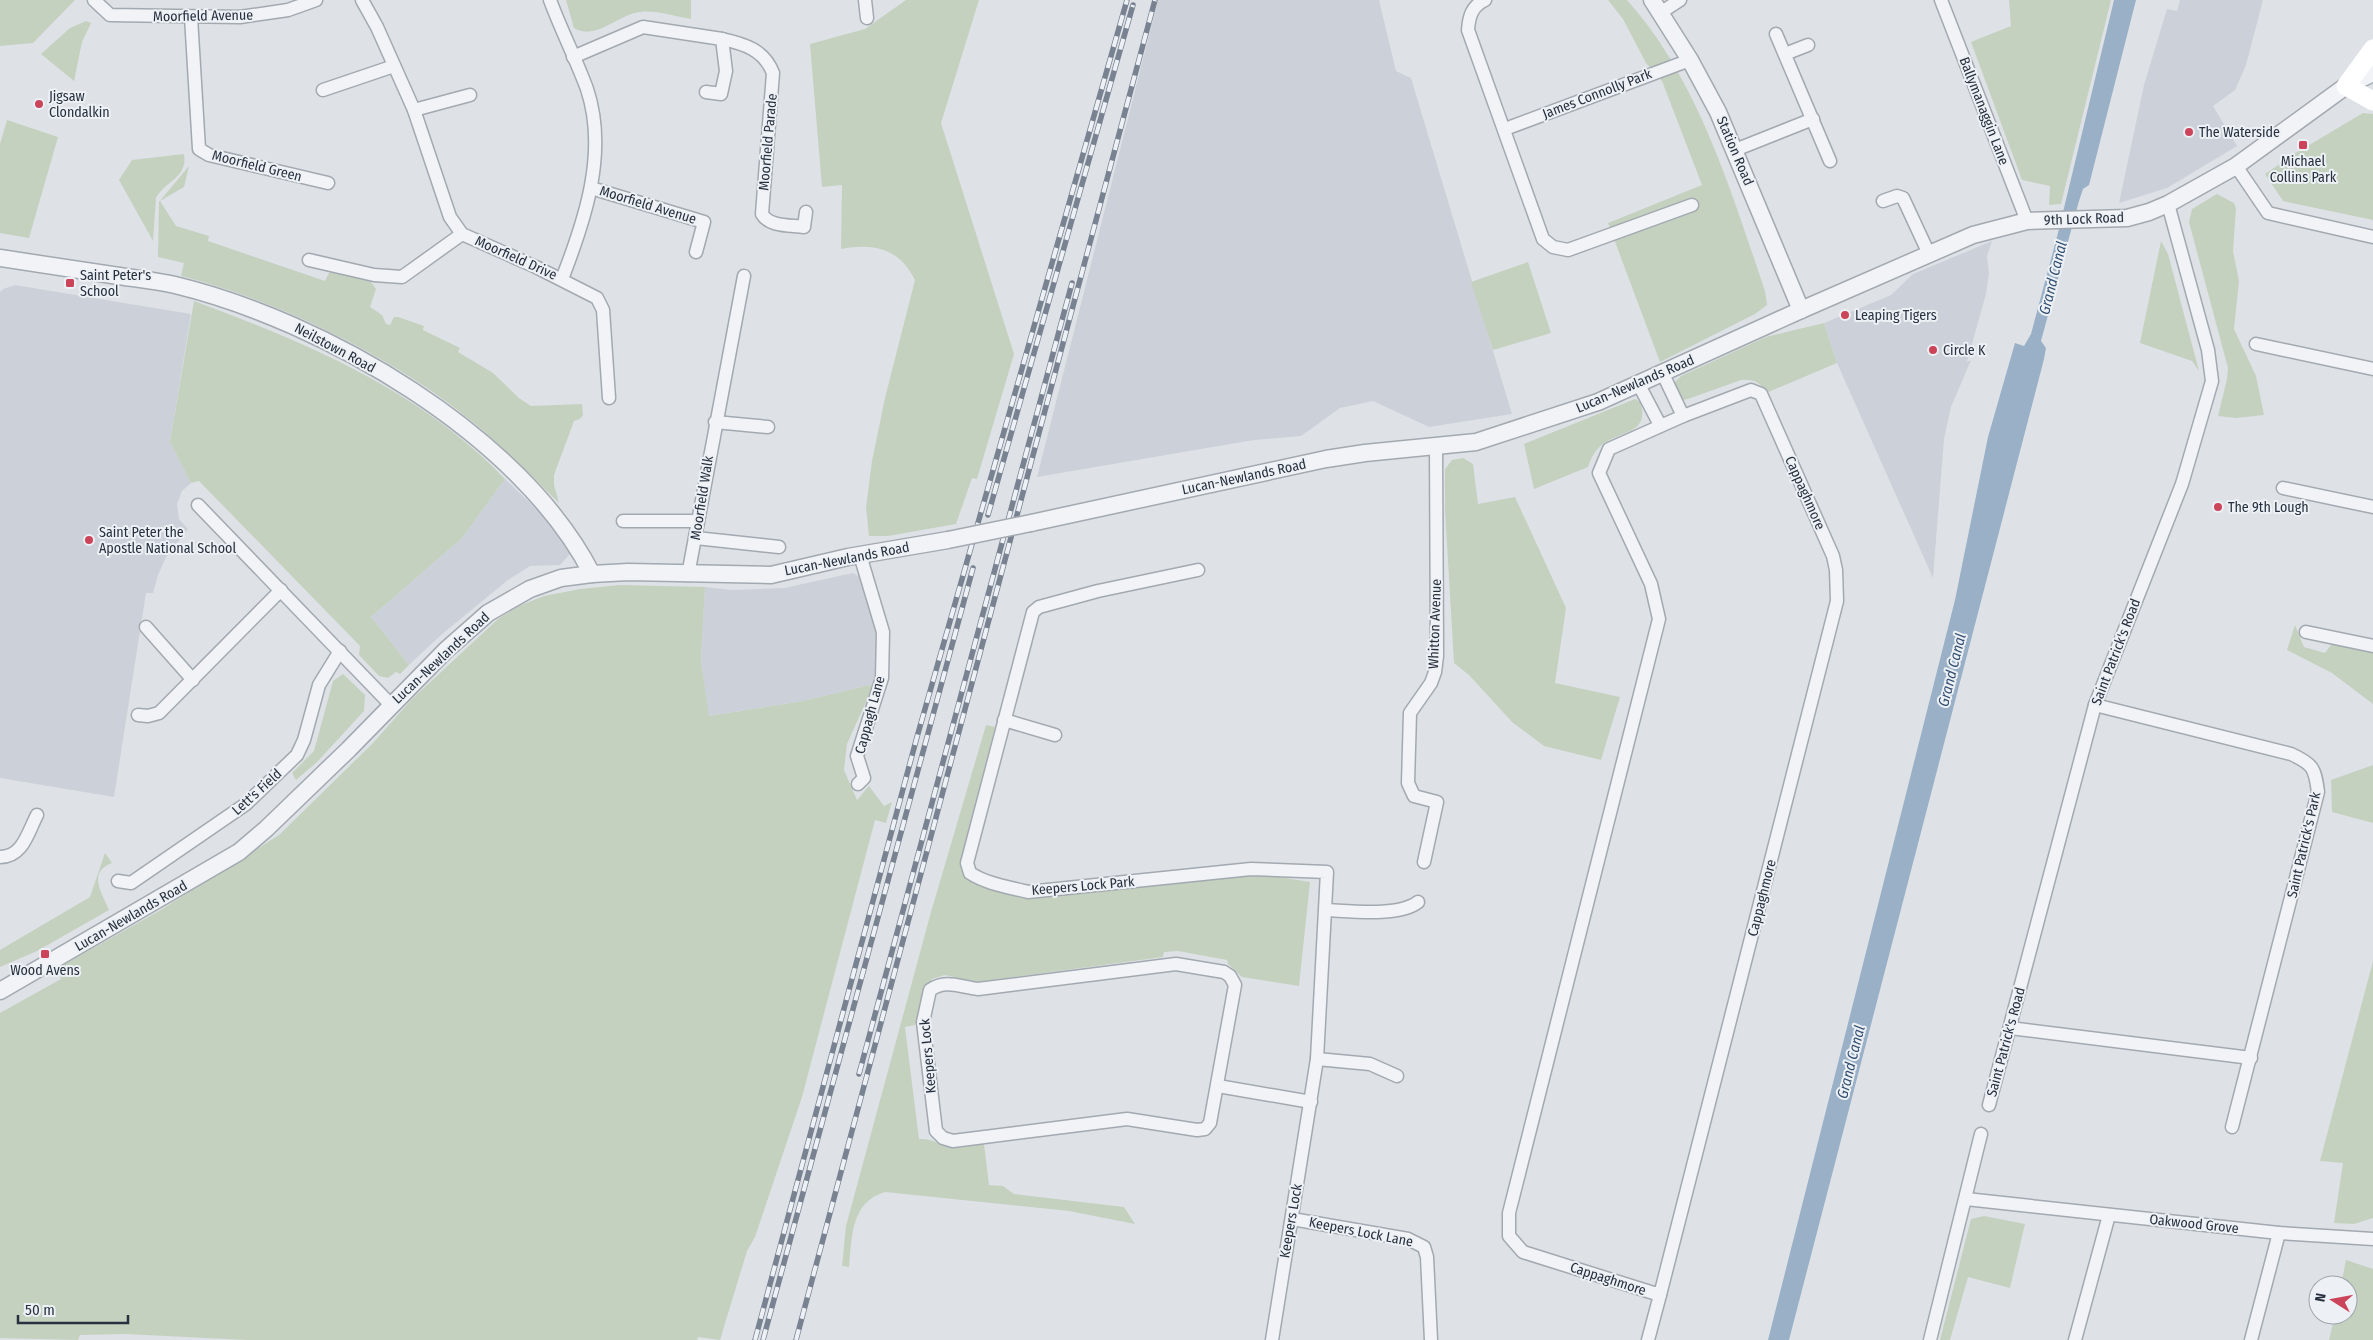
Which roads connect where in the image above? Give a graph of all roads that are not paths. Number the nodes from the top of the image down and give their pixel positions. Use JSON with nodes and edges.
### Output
{"nodes":[{"id":1,"x":94,"y":0,"type":"edge"},
{"id":2,"x":316,"y":0,"type":"edge"},
{"id":3,"x":362,"y":0,"type":"edge"},
{"id":4,"x":550,"y":0,"type":"edge"},
{"id":5,"x":865,"y":0,"type":"edge"},
{"id":6,"x":1485,"y":0,"type":"edge"},
{"id":7,"x":1680,"y":0,"type":"edge"},
{"id":8,"x":1941,"y":0,"type":"edge"},
{"id":9,"x":1656,"y":7,"type":"edge"},
{"id":10,"x":191,"y":17,"type":"junction"},
{"id":11,"x":867,"y":18,"type":"dead end"},
{"id":12,"x":1776,"y":34,"type":"dead end"},
{"id":13,"x":722,"y":39,"type":"junction"},
{"id":14,"x":1808,"y":45,"type":"dead end"},
{"id":15,"x":2373,"y":49,"type":"edge"},
{"id":16,"x":1785,"y":54,"type":"junction"},
{"id":17,"x":573,"y":57,"type":"junction"},
{"id":18,"x":1690,"y":60,"type":"junction"},
{"id":19,"x":394,"y":66,"type":"junction"},
{"id":20,"x":2373,"y":73,"type":"edge"},
{"id":21,"x":2346,"y":86,"type":"junction"},
{"id":22,"x":324,"y":90,"type":"dead end"},
{"id":23,"x":706,"y":92,"type":"dead end"},
{"id":24,"x":470,"y":95,"type":"dead end"},
{"id":25,"x":2373,"y":100,"type":"edge"},
{"id":26,"x":414,"y":110,"type":"junction"},
{"id":27,"x":1813,"y":119,"type":"junction"},
{"id":28,"x":1505,"y":129,"type":"junction"},
{"id":29,"x":1735,"y":150,"type":"junction"},
{"id":30,"x":1830,"y":161,"type":"dead end"},
{"id":31,"x":2236,"y":166,"type":"junction"},
{"id":32,"x":328,"y":184,"type":"dead end"},
{"id":33,"x":591,"y":188,"type":"junction"},
{"id":34,"x":1883,"y":200,"type":"dead end"},
{"id":35,"x":2168,"y":204,"type":"junction"},
{"id":36,"x":1692,"y":205,"type":"dead end"},
{"id":37,"x":806,"y":212,"type":"dead end"},
{"id":38,"x":2027,"y":221,"type":"junction"},
{"id":39,"x":462,"y":234,"type":"junction"},
{"id":40,"x":2373,"y":237,"type":"edge"},
{"id":41,"x":696,"y":252,"type":"dead end"},
{"id":42,"x":1929,"y":254,"type":"junction"},
{"id":43,"x":0,"y":258,"type":"edge"},
{"id":44,"x":310,"y":260,"type":"dead end"},
{"id":45,"x":744,"y":276,"type":"dead end"},
{"id":46,"x":562,"y":279,"type":"junction"},
{"id":47,"x":1801,"y":310,"type":"junction"},
{"id":48,"x":2256,"y":344,"type":"dead end"},
{"id":49,"x":2373,"y":369,"type":"edge"},
{"id":50,"x":1663,"y":374,"type":"junction"},
{"id":51,"x":1639,"y":385,"type":"junction"},
{"id":52,"x":609,"y":398,"type":"dead end"},
{"id":53,"x":1682,"y":416,"type":"junction"},
{"id":54,"x":715,"y":422,"type":"junction"},
{"id":55,"x":1660,"y":425,"type":"junction"},
{"id":56,"x":768,"y":427,"type":"dead end"},
{"id":57,"x":1436,"y":447,"type":"junction"},
{"id":58,"x":2283,"y":488,"type":"dead end"},
{"id":59,"x":198,"y":505,"type":"dead end"},
{"id":60,"x":2373,"y":507,"type":"edge"},
{"id":61,"x":623,"y":521,"type":"dead end"},
{"id":62,"x":698,"y":521,"type":"junction"},
{"id":63,"x":696,"y":538,"type":"junction"},
{"id":64,"x":779,"y":548,"type":"dead end"},
{"id":65,"x":860,"y":555,"type":"junction"},
{"id":66,"x":1198,"y":570,"type":"dead end"},
{"id":67,"x":592,"y":574,"type":"junction"},
{"id":68,"x":688,"y":574,"type":"junction"},
{"id":69,"x":282,"y":590,"type":"junction"},
{"id":70,"x":146,"y":627,"type":"dead end"},
{"id":71,"x":2306,"y":632,"type":"dead end"},
{"id":72,"x":2373,"y":646,"type":"edge"},
{"id":73,"x":340,"y":651,"type":"junction"},
{"id":74,"x":193,"y":680,"type":"junction"},
{"id":75,"x":392,"y":704,"type":"junction"},
{"id":76,"x":2095,"y":705,"type":"junction"},
{"id":77,"x":138,"y":715,"type":"dead end"},
{"id":78,"x":1004,"y":720,"type":"junction"},
{"id":79,"x":1055,"y":735,"type":"dead end"},
{"id":80,"x":858,"y":784,"type":"dead end"},
{"id":81,"x":37,"y":815,"type":"dead end"},
{"id":82,"x":0,"y":857,"type":"edge"},
{"id":83,"x":1424,"y":862,"type":"dead end"},
{"id":84,"x":1327,"y":872,"type":"joint"},
{"id":85,"x":118,"y":881,"type":"dead end"},
{"id":86,"x":1418,"y":902,"type":"dead end"},
{"id":87,"x":1326,"y":910,"type":"junction"},
{"id":88,"x":0,"y":991,"type":"edge"},
{"id":89,"x":2010,"y":1028,"type":"junction"},
{"id":90,"x":2251,"y":1058,"type":"junction"},
{"id":91,"x":1317,"y":1059,"type":"junction"},
{"id":92,"x":1397,"y":1076,"type":"dead end"},
{"id":93,"x":1218,"y":1086,"type":"junction"},
{"id":94,"x":1311,"y":1102,"type":"junction"},
{"id":95,"x":1989,"y":1105,"type":"dead end"},
{"id":96,"x":2232,"y":1127,"type":"dead end"},
{"id":97,"x":1981,"y":1134,"type":"dead end"},
{"id":98,"x":1966,"y":1199,"type":"junction"},
{"id":99,"x":2109,"y":1215,"type":"junction"},
{"id":100,"x":1292,"y":1219,"type":"junction"},
{"id":101,"x":2279,"y":1233,"type":"junction"},
{"id":102,"x":2373,"y":1239,"type":"edge"},
{"id":103,"x":1660,"y":1295,"type":"junction"},
{"id":104,"x":1272,"y":1340,"type":"edge"},
{"id":105,"x":1431,"y":1340,"type":"edge"},
{"id":106,"x":1648,"y":1340,"type":"edge"},
{"id":107,"x":1930,"y":1340,"type":"edge"},
{"id":108,"x":2075,"y":1340,"type":"edge"},
{"id":109,"x":2251,"y":1340,"type":"edge"}],
"edges":[{"from":1,"to":10,"type":"street","name":"Moorfield Avenue"},
{"from":2,"to":10,"type":"street","name":"Moorfield Avenue"},
{"from":3,"to":19,"type":"street","name":"Moorfield Drive"},
{"from":4,"to":17,"type":"street","name":"Moorfield Avenue"},
{"from":5,"to":11,"type":"street"},
{"from":6,"to":28,"type":"street"},
{"from":7,"to":9,"type":"street"},
{"from":8,"to":38,"type":"street","name":"Ballymanaggin Lane"},
{"from":9,"to":18,"type":"street","name":"Station Road"},
{"from":10,"to":32,"type":"street","name":"Moorfield Green"},
{"from":12,"to":16,"type":"street"},
{"from":13,"to":17,"type":"street"},
{"from":13,"to":23,"type":"street"},
{"from":13,"to":37,"type":"street","name":"Moorfield Parade"},
{"from":14,"to":16,"type":"street"},
{"from":15,"to":21,"type":"main road"},
{"from":16,"to":27,"type":"street"},
{"from":17,"to":33,"type":"street","name":"Moorfield Avenue"},
{"from":18,"to":28,"type":"street","name":"James Connolly Park"},
{"from":18,"to":29,"type":"street","name":"Station Road"},
{"from":19,"to":22,"type":"street"},
{"from":19,"to":26,"type":"street","name":"Moorfield Drive"},
{"from":20,"to":21,"type":"street","name":"9th Lock Road"},
{"from":21,"to":25,"type":"main road"},
{"from":21,"to":31,"type":"street","name":"9th Lock Road"},
{"from":24,"to":26,"type":"street"},
{"from":26,"to":39,"type":"street","name":"Moorfield Drive"},
{"from":27,"to":29,"type":"street"},
{"from":27,"to":30,"type":"street"},
{"from":28,"to":36,"type":"street"},
{"from":29,"to":47,"type":"street","name":"Station Road"},
{"from":31,"to":35,"type":"street","name":"9th Lock Road"},
{"from":31,"to":40,"type":"street"},
{"from":33,"to":41,"type":"street","name":"Moorfield Avenue"},
{"from":33,"to":46,"type":"street","name":"Moorfield Avenue"},
{"from":34,"to":42,"type":"street"},
{"from":35,"to":38,"type":"street","name":"9th Lock Road"},
{"from":35,"to":76,"type":"street","name":"Saint Patrick's Road"},
{"from":38,"to":42,"type":"street","name":"9th Lock Road"},
{"from":39,"to":44,"type":"street"},
{"from":39,"to":46,"type":"street","name":"Moorfield Drive"},
{"from":42,"to":47,"type":"street","name":"9th Lock Road"},
{"from":43,"to":67,"type":"street","name":"Neilstown Road"},
{"from":45,"to":54,"type":"street","name":"Moorfield Walk"},
{"from":46,"to":52,"type":"street","name":"Moorfield Drive"},
{"from":47,"to":50,"type":"street","name":"Lucan-Newlands Road"},
{"from":48,"to":49,"type":"street"},
{"from":50,"to":51,"type":"street","name":"Lucan-Newlands Road"},
{"from":50,"to":53,"type":"street"},
{"from":51,"to":55,"type":"street"},
{"from":51,"to":57,"type":"street","name":"Lucan-Newlands Road"},
{"from":53,"to":55,"type":"street","name":"Cappaghmore"},
{"from":53,"to":103,"type":"street","name":"Cappaghmore"},
{"from":54,"to":56,"type":"street"},
{"from":54,"to":62,"type":"street","name":"Moorfield Walk"},
{"from":55,"to":103,"type":"street","name":"Cappaghmore"},
{"from":57,"to":65,"type":"street","name":"Lucan-Newlands Road","bridge":true},
{"from":57,"to":83,"type":"street","name":"Whitton Avenue"},
{"from":58,"to":60,"type":"street"},
{"from":59,"to":69,"type":"street"},
{"from":61,"to":62,"type":"street"},
{"from":62,"to":63,"type":"street","name":"Moorfield Walk"},
{"from":63,"to":64,"type":"street"},
{"from":63,"to":68,"type":"street","name":"Moorfield Walk"},
{"from":65,"to":68,"type":"street","name":"Lucan-Newlands Road"},
{"from":65,"to":80,"type":"street","name":"Cappagh Lane"},
{"from":66,"to":78,"type":"street","name":"Keepers Lock Park"},
{"from":67,"to":68,"type":"street","name":"Lucan-Newlands Road"},
{"from":67,"to":75,"type":"street","name":"Lucan-Newlands Road"},
{"from":69,"to":73,"type":"street"},
{"from":69,"to":74,"type":"street"},
{"from":70,"to":74,"type":"street"},
{"from":71,"to":72,"type":"street"},
{"from":73,"to":75,"type":"street"},
{"from":73,"to":85,"type":"street","name":"Lett's Field"},
{"from":74,"to":77,"type":"street"},
{"from":75,"to":88,"type":"street","name":"Lucan-Newlands Road"},
{"from":76,"to":89,"type":"street","name":"Saint Patrick's Road"},
{"from":76,"to":90,"type":"street","name":"Saint Patrick's Park"},
{"from":78,"to":79,"type":"street"},
{"from":78,"to":84,"type":"street","name":"Keepers Lock Park"},
{"from":81,"to":82,"type":"street"},
{"from":84,"to":87,"type":"street","name":"Keepers Lock"},
{"from":86,"to":87,"type":"street"},
{"from":87,"to":91,"type":"street","name":"Keepers Lock"},
{"from":89,"to":90,"type":"street"},
{"from":89,"to":95,"type":"street","name":"Saint Patrick's Road"},
{"from":90,"to":96,"type":"street","name":"Saint Patrick's Park"},
{"from":91,"to":92,"type":"street"},
{"from":91,"to":94,"type":"street","name":"Keepers Lock"},
{"from":93,"to":93,"type":"street","name":"Keepers Lock"},
{"from":93,"to":94,"type":"street"},
{"from":94,"to":100,"type":"street","name":"Keepers Lock"},
{"from":97,"to":98,"type":"street"},
{"from":98,"to":99,"type":"street","name":"Oakwood Grove"},
{"from":98,"to":107,"type":"street"},
{"from":99,"to":101,"type":"street","name":"Oakwood Grove"},
{"from":99,"to":108,"type":"street"},
{"from":100,"to":104,"type":"street","name":"Keepers Lock"},
{"from":100,"to":105,"type":"street","name":"Keepers Lock Lane"},
{"from":101,"to":102,"type":"street","name":"Oakwood Grove"},
{"from":101,"to":109,"type":"street"},
{"from":103,"to":106,"type":"street"}]}
